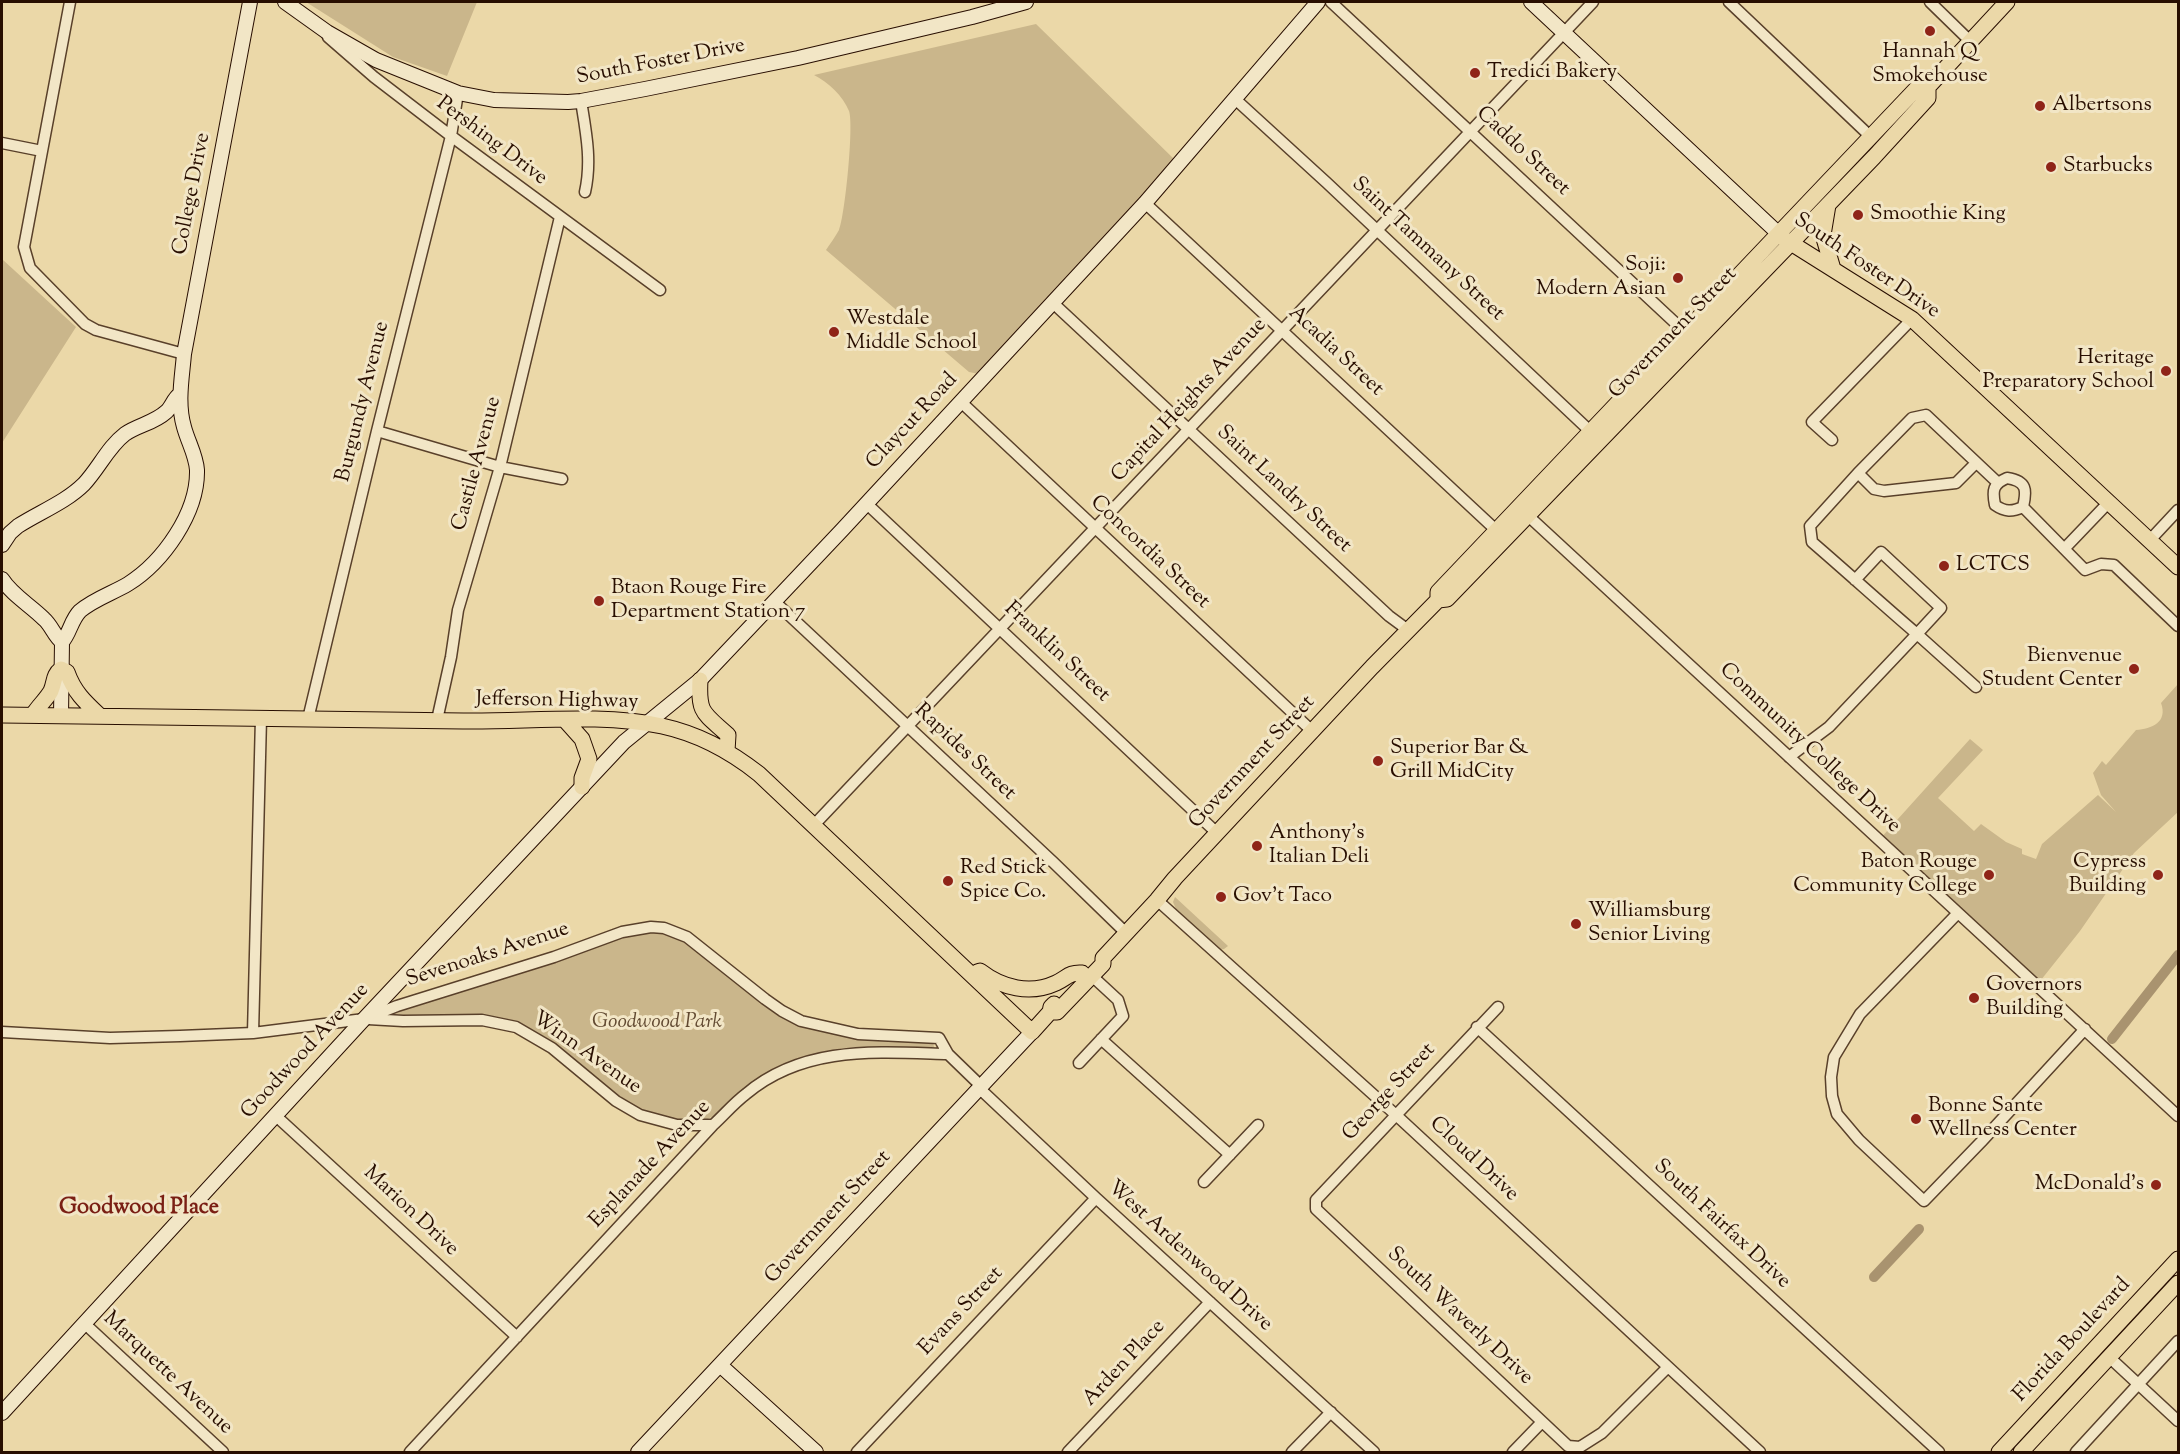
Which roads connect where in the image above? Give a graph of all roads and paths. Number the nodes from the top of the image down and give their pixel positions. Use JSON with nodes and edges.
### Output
{"nodes":[{"id":1,"x":70,"y":2,"type":"edge"},
{"id":2,"x":259,"y":2,"type":"edge"},
{"id":3,"x":273,"y":2,"type":"edge"},
{"id":4,"x":1026,"y":2,"type":"edge"},
{"id":5,"x":1318,"y":2,"type":"edge"},
{"id":6,"x":1331,"y":2,"type":"edge"},
{"id":7,"x":1531,"y":2,"type":"edge"},
{"id":8,"x":1593,"y":2,"type":"edge"},
{"id":9,"x":1729,"y":2,"type":"edge"},
{"id":10,"x":1930,"y":2,"type":"edge"},
{"id":11,"x":2007,"y":2,"type":"edge"},
{"id":12,"x":289,"y":4,"type":"edge"},
{"id":13,"x":249,"y":7,"type":"edge"},
{"id":14,"x":305,"y":17,"type":"junction"},
{"id":15,"x":1564,"y":33,"type":"junction"},
{"id":16,"x":1970,"y":41,"type":"junction"},
{"id":17,"x":1928,"y":87,"type":"junction"},
{"id":18,"x":458,"y":93,"type":"junction"},
{"id":19,"x":1234,"y":98,"type":"junction"},
{"id":20,"x":581,"y":101,"type":"junction"},
{"id":21,"x":1470,"y":131,"type":"junction"},
{"id":22,"x":451,"y":136,"type":"junction"},
{"id":23,"x":1871,"y":137,"type":"junction"},
{"id":24,"x":2,"y":143,"type":"edge"},
{"id":25,"x":42,"y":151,"type":"junction"},
{"id":26,"x":585,"y":192,"type":"dead end"},
{"id":27,"x":1145,"y":203,"type":"junction"},
{"id":28,"x":1828,"y":205,"type":"junction"},
{"id":29,"x":560,"y":217,"type":"junction"},
{"id":30,"x":1377,"y":231,"type":"junction"},
{"id":31,"x":1785,"y":239,"type":"junction"},
{"id":32,"x":1833,"y":268,"type":"junction"},
{"id":33,"x":660,"y":290,"type":"dead end"},
{"id":34,"x":1053,"y":303,"type":"junction"},
{"id":35,"x":1912,"y":319,"type":"junction"},
{"id":36,"x":1283,"y":330,"type":"junction"},
{"id":37,"x":1685,"y":333,"type":"junction"},
{"id":38,"x":184,"y":354,"type":"junction"},
{"id":39,"x":180,"y":394,"type":"junction"},
{"id":40,"x":961,"y":402,"type":"junction"},
{"id":41,"x":153,"y":421,"type":"junction"},
{"id":42,"x":1190,"y":429,"type":"junction"},
{"id":43,"x":377,"y":431,"type":"junction"},
{"id":44,"x":1591,"y":432,"type":"junction"},
{"id":45,"x":187,"y":436,"type":"junction"},
{"id":46,"x":1832,"y":440,"type":"dead end"},
{"id":47,"x":1976,"y":463,"type":"junction"},
{"id":48,"x":500,"y":467,"type":"junction"},
{"id":49,"x":1857,"y":472,"type":"junction"},
{"id":50,"x":562,"y":479,"type":"dead end"},
{"id":51,"x":1997,"y":482,"type":"junction"},
{"id":52,"x":2109,"y":502,"type":"junction"},
{"id":53,"x":867,"y":504,"type":"junction"},
{"id":54,"x":2023,"y":507,"type":"junction"},
{"id":55,"x":2178,"y":510,"type":"edge"},
{"id":56,"x":1524,"y":511,"type":"junction"},
{"id":57,"x":1095,"y":530,"type":"junction"},
{"id":58,"x":1497,"y":531,"type":"junction"},
{"id":59,"x":2150,"y":540,"type":"junction"},
{"id":60,"x":2,"y":545,"type":"edge"},
{"id":61,"x":2065,"y":548,"type":"junction"},
{"id":62,"x":2178,"y":567,"type":"edge"},
{"id":63,"x":1477,"y":568,"type":"junction"},
{"id":64,"x":2,"y":579,"type":"edge"},
{"id":65,"x":1855,"y":579,"type":"junction"},
{"id":66,"x":1438,"y":600,"type":"junction"},
{"id":67,"x":775,"y":602,"type":"junction"},
{"id":68,"x":2178,"y":626,"type":"edge"},
{"id":69,"x":1002,"y":629,"type":"junction"},
{"id":70,"x":1408,"y":630,"type":"junction"},
{"id":71,"x":1917,"y":634,"type":"junction"},
{"id":72,"x":62,"y":642,"type":"junction"},
{"id":73,"x":61,"y":669,"type":"junction"},
{"id":74,"x":700,"y":680,"type":"junction"},
{"id":75,"x":1976,"y":687,"type":"dead end"},
{"id":76,"x":2,"y":715,"type":"edge"},
{"id":77,"x":33,"y":716,"type":"junction"},
{"id":78,"x":61,"y":716,"type":"junction"},
{"id":79,"x":100,"y":716,"type":"junction"},
{"id":80,"x":261,"y":718,"type":"junction"},
{"id":81,"x":308,"y":719,"type":"junction"},
{"id":82,"x":437,"y":720,"type":"junction"},
{"id":83,"x":565,"y":720,"type":"junction"},
{"id":84,"x":646,"y":724,"type":"junction"},
{"id":85,"x":908,"y":727,"type":"junction"},
{"id":86,"x":1312,"y":731,"type":"junction"},
{"id":87,"x":727,"y":751,"type":"junction"},
{"id":88,"x":1790,"y":757,"type":"junction"},
{"id":89,"x":582,"y":787,"type":"junction"},
{"id":90,"x":814,"y":825,"type":"junction"},
{"id":91,"x":1217,"y":833,"type":"junction"},
{"id":92,"x":1157,"y":900,"type":"junction"},
{"id":93,"x":1958,"y":913,"type":"junction"},
{"id":94,"x":1126,"y":933,"type":"junction"},
{"id":95,"x":972,"y":974,"type":"junction"},
{"id":96,"x":1087,"y":975,"type":"junction"},
{"id":97,"x":1498,"y":1007,"type":"dead end"},
{"id":98,"x":364,"y":1019,"type":"junction"},
{"id":99,"x":1477,"y":1027,"type":"junction"},
{"id":100,"x":2085,"y":1029,"type":"junction"},
{"id":101,"x":2,"y":1032,"type":"edge"},
{"id":102,"x":1032,"y":1032,"type":"junction"},
{"id":103,"x":253,"y":1033,"type":"junction"},
{"id":104,"x":1101,"y":1039,"type":"junction"},
{"id":105,"x":948,"y":1054,"type":"junction"},
{"id":106,"x":1079,"y":1062,"type":"dead end"},
{"id":107,"x":980,"y":1087,"type":"junction"},
{"id":108,"x":1396,"y":1115,"type":"junction"},
{"id":109,"x":276,"y":1116,"type":"junction"},
{"id":110,"x":2178,"y":1116,"type":"edge"},
{"id":111,"x":713,"y":1125,"type":"junction"},
{"id":112,"x":1258,"y":1125,"type":"dead end"},
{"id":113,"x":1230,"y":1155,"type":"junction"},
{"id":114,"x":1204,"y":1182,"type":"dead end"},
{"id":115,"x":1096,"y":1198,"type":"junction"},
{"id":116,"x":1316,"y":1209,"type":"joint"},
{"id":117,"x":2178,"y":1258,"type":"edge"},
{"id":118,"x":2178,"y":1283,"type":"edge"},
{"id":119,"x":1210,"y":1302,"type":"junction"},
{"id":120,"x":84,"y":1323,"type":"junction"},
{"id":121,"x":517,"y":1337,"type":"junction"},
{"id":122,"x":2178,"y":1341,"type":"edge"},
{"id":123,"x":2109,"y":1357,"type":"junction"},
{"id":124,"x":720,"y":1365,"type":"junction"},
{"id":125,"x":1668,"y":1367,"type":"junction"},
{"id":126,"x":2139,"y":1384,"type":"junction"},
{"id":127,"x":2053,"y":1393,"type":"junction"},
{"id":128,"x":2066,"y":1405,"type":"junction"},
{"id":129,"x":1331,"y":1412,"type":"junction"},
{"id":130,"x":2,"y":1413,"type":"edge"},
{"id":131,"x":2178,"y":1420,"type":"edge"},
{"id":132,"x":1542,"y":1422,"type":"junction"},
{"id":133,"x":223,"y":1452,"type":"edge"},
{"id":134,"x":410,"y":1452,"type":"edge"},
{"id":135,"x":638,"y":1452,"type":"edge"},
{"id":136,"x":816,"y":1452,"type":"edge"},
{"id":137,"x":857,"y":1452,"type":"edge"},
{"id":138,"x":1068,"y":1452,"type":"edge"},
{"id":139,"x":1292,"y":1452,"type":"edge"},
{"id":140,"x":1374,"y":1452,"type":"edge"},
{"id":141,"x":1513,"y":1452,"type":"edge"},
{"id":142,"x":1760,"y":1452,"type":"edge"},
{"id":143,"x":1939,"y":1452,"type":"edge"},
{"id":144,"x":1999,"y":1452,"type":"edge"},
{"id":145,"x":2021,"y":1452,"type":"edge"},
{"id":146,"x":2076,"y":1452,"type":"edge"}],
"edges":[{"from":1,"to":25,"type":"street"},
{"from":2,"to":13,"type":"street"},
{"from":3,"to":12,"type":"street"},
{"from":4,"to":20,"type":"street","name":"South Foster Drive"},
{"from":5,"to":19,"type":"street","name":"Claycut Road"},
{"from":6,"to":21,"type":"street","name":"Caddo Street"},
{"from":7,"to":15,"type":"street","name":"South Foster Drive"},
{"from":8,"to":15,"type":"street","name":"Capital Heights Avenue"},
{"from":9,"to":23,"type":"street"},
{"from":10,"to":16,"type":"street"},
{"from":11,"to":16,"type":"main road","name":"Government Street"},
{"from":12,"to":14,"type":"street","name":"South Foster Drive"},
{"from":13,"to":38,"type":"street","name":"College Drive"},
{"from":14,"to":18,"type":"street","name":"South Foster Drive"},
{"from":14,"to":22,"type":"street","name":"Pershing Drive"},
{"from":15,"to":21,"type":"street","name":"Capital Heights Avenue"},
{"from":15,"to":31,"type":"street","name":"South Foster Drive"},
{"from":16,"to":17,"type":"main road","name":"Government Street"},
{"from":17,"to":23,"type":"main road","name":"Government Street"},
{"from":17,"to":28,"type":"main road","name":"Government Street"},
{"from":18,"to":20,"type":"street","name":"South Foster Drive"},
{"from":18,"to":22,"type":"street","name":"Burgundy Avenue"},
{"from":19,"to":27,"type":"street","name":"Claycut Road"},
{"from":19,"to":30,"type":"street","name":"Saint Tammany Street"},
{"from":20,"to":26,"type":"street"},
{"from":21,"to":30,"type":"street","name":"Capital Heights Avenue"},
{"from":21,"to":37,"type":"street","name":"Caddo Street"},
{"from":22,"to":29,"type":"street","name":"Pershing Drive"},
{"from":22,"to":43,"type":"street","name":"Burgundy Avenue"},
{"from":23,"to":31,"type":"main road","name":"Government Street"},
{"from":24,"to":25,"type":"street"},
{"from":25,"to":38,"type":"street"},
{"from":27,"to":34,"type":"street","name":"Claycut Road"},
{"from":27,"to":36,"type":"street","name":"Acadia Street"},
{"from":28,"to":31,"type":"main road","name":"Government Street"},
{"from":28,"to":32,"type":"main road"},
{"from":29,"to":33,"type":"street","name":"Pershing Drive"},
{"from":29,"to":48,"type":"street","name":"Castile Avenue"},
{"from":30,"to":36,"type":"street","name":"Capital Heights Avenue"},
{"from":30,"to":44,"type":"street","name":"Saint Tammany Street"},
{"from":31,"to":32,"type":"main road","name":"South Foster Drive"},
{"from":31,"to":37,"type":"main road","name":"Government Street"},
{"from":31,"to":56,"type":"main road","name":"Government Street"},
{"from":32,"to":35,"type":"main road","name":"South Foster Drive"},
{"from":34,"to":40,"type":"street","name":"Claycut Road"},
{"from":34,"to":42,"type":"street","name":"Saint Landry Street"},
{"from":35,"to":46,"type":"street"},
{"from":35,"to":52,"type":"main road","name":"South Foster Drive"},
{"from":36,"to":42,"type":"street","name":"Capital Heights Avenue"},
{"from":36,"to":58,"type":"street","name":"Acadia Street"},
{"from":37,"to":44,"type":"main road","name":"Government Street"},
{"from":38,"to":39,"type":"street","name":"College Drive"},
{"from":39,"to":41,"type":"street"},
{"from":39,"to":45,"type":"street","name":"College Drive"},
{"from":40,"to":53,"type":"street","name":"Claycut Road"},
{"from":40,"to":57,"type":"street","name":"Concordia Street"},
{"from":41,"to":45,"type":"street"},
{"from":41,"to":60,"type":"street"},
{"from":42,"to":57,"type":"street","name":"Capital Heights Avenue"},
{"from":42,"to":70,"type":"street","name":"Saint Landry Street"},
{"from":43,"to":48,"type":"street"},
{"from":43,"to":81,"type":"street","name":"Burgundy Avenue"},
{"from":44,"to":56,"type":"main road","name":"Government Street"},
{"from":45,"to":72,"type":"street","name":"College Drive"},
{"from":47,"to":49,"type":"street"},
{"from":47,"to":49,"type":"street"},
{"from":47,"to":51,"type":"street"},
{"from":48,"to":50,"type":"street"},
{"from":48,"to":82,"type":"street","name":"Castile Avenue"},
{"from":49,"to":65,"type":"street"},
{"from":51,"to":54,"type":"street"},
{"from":51,"to":54,"type":"street"},
{"from":52,"to":59,"type":"main road","name":"South Foster Drive"},
{"from":52,"to":61,"type":"street"},
{"from":53,"to":67,"type":"street","name":"Claycut Road"},
{"from":53,"to":69,"type":"street","name":"Franklin Street"},
{"from":54,"to":61,"type":"street"},
{"from":55,"to":59,"type":"street"},
{"from":56,"to":58,"type":"main road","name":"Government Street"},
{"from":56,"to":63,"type":"main road","name":"Government Street"},
{"from":56,"to":88,"type":"street","name":"Community College Drive"},
{"from":57,"to":69,"type":"street","name":"Capital Heights Avenue"},
{"from":57,"to":86,"type":"street","name":"Concordia Street"},
{"from":58,"to":63,"type":"main road"},
{"from":58,"to":66,"type":"main road","name":"Government Street"},
{"from":59,"to":62,"type":"main road","name":"South Foster Drive"},
{"from":61,"to":68,"type":"street"},
{"from":63,"to":66,"type":"main road","name":"Government Street"},
{"from":64,"to":72,"type":"street"},
{"from":65,"to":71,"type":"street"},
{"from":65,"to":71,"type":"street"},
{"from":66,"to":70,"type":"main road","name":"Government Street"},
{"from":67,"to":74,"type":"street","name":"Claycut Road"},
{"from":67,"to":85,"type":"street","name":"Rapides Street"},
{"from":69,"to":85,"type":"street","name":"Capital Heights Avenue"},
{"from":69,"to":91,"type":"street","name":"Franklin Street"},
{"from":70,"to":86,"type":"main road","name":"Government Street"},
{"from":71,"to":75,"type":"street"},
{"from":71,"to":88,"type":"street"},
{"from":72,"to":73,"type":"street","name":"College Drive"},
{"from":73,"to":77,"type":"main road"},
{"from":73,"to":78,"type":"street","name":"College Drive"},
{"from":73,"to":79,"type":"main road"},
{"from":74,"to":84,"type":"street","name":"Claycut Road"},
{"from":74,"to":87,"type":"main road"},
{"from":76,"to":77,"type":"main road","name":"Jefferson Highway"},
{"from":77,"to":78,"type":"main road","name":"Jefferson Highway"},
{"from":78,"to":79,"type":"main road","name":"Jefferson Highway"},
{"from":79,"to":80,"type":"main road","name":"Jefferson Highway"},
{"from":80,"to":81,"type":"main road","name":"Jefferson Highway"},
{"from":80,"to":103,"type":"street"},
{"from":81,"to":82,"type":"main road","name":"Jefferson Highway"},
{"from":82,"to":83,"type":"main road","name":"Jefferson Highway"},
{"from":83,"to":84,"type":"main road","name":"Jefferson Highway"},
{"from":83,"to":89,"type":"main road"},
{"from":84,"to":87,"type":"main road","name":"Jefferson Highway"},
{"from":84,"to":89,"type":"street","name":"Goodwood Avenue"},
{"from":85,"to":90,"type":"street","name":"Capital Heights Avenue"},
{"from":85,"to":94,"type":"street","name":"Rapides Street"},
{"from":86,"to":91,"type":"main road","name":"Government Street"},
{"from":87,"to":90,"type":"main road","name":"Jefferson Highway"},
{"from":88,"to":93,"type":"street","name":"Community College Drive"},
{"from":89,"to":98,"type":"street","name":"Goodwood Avenue"},
{"from":90,"to":95,"type":"main road","name":"Jefferson Highway"},
{"from":91,"to":92,"type":"main road","name":"Government Street"},
{"from":92,"to":94,"type":"main road","name":"Government Street"},
{"from":92,"to":108,"type":"street","name":"Cloud Drive"},
{"from":93,"to":100,"type":"street","name":"Community College Drive"},
{"from":93,"to":100,"type":"street"},
{"from":94,"to":96,"type":"main road","name":"Government Street"},
{"from":95,"to":96,"type":"main road"},
{"from":95,"to":102,"type":"main road","name":"Jefferson Highway"},
{"from":96,"to":102,"type":"main road","name":"Government Street"},
{"from":96,"to":104,"type":"street"},
{"from":97,"to":99,"type":"street","name":"George Street"},
{"from":98,"to":103,"type":"street","name":"Sevenoaks Avenue"},
{"from":98,"to":105,"type":"street","name":"Sevenoaks Avenue"},
{"from":98,"to":109,"type":"street","name":"Goodwood Avenue"},
{"from":98,"to":111,"type":"street","name":"Winn Avenue"},
{"from":99,"to":108,"type":"street","name":"George Street"},
{"from":99,"to":143,"type":"street","name":"South Fairfax Drive"},
{"from":100,"to":110,"type":"street","name":"Community College Drive"},
{"from":101,"to":103,"type":"street","name":"Sevenoaks Avenue"},
{"from":102,"to":107,"type":"street","name":"Government Street"},
{"from":104,"to":106,"type":"street"},
{"from":104,"to":113,"type":"street"},
{"from":105,"to":107,"type":"street"},
{"from":105,"to":111,"type":"street","name":"Esplanade Avenue"},
{"from":107,"to":115,"type":"street","name":"West Ardenwood Drive"},
{"from":107,"to":124,"type":"street","name":"Government Street"},
{"from":108,"to":116,"type":"street","name":"George Street"},
{"from":108,"to":125,"type":"street","name":"Cloud Drive"},
{"from":109,"to":120,"type":"street","name":"Goodwood Avenue"},
{"from":109,"to":121,"type":"street","name":"Marion Drive"},
{"from":111,"to":121,"type":"street","name":"Esplanade Avenue"},
{"from":112,"to":113,"type":"street"},
{"from":113,"to":114,"type":"street"},
{"from":115,"to":119,"type":"street","name":"West Ardenwood Drive"},
{"from":115,"to":137,"type":"street","name":"Evans Street"},
{"from":116,"to":132,"type":"street","name":"South Waverly Drive"},
{"from":117,"to":127,"type":"main road","name":"Florida Boulevard"},
{"from":118,"to":123,"type":"main road","name":"Florida Boulevard"},
{"from":119,"to":129,"type":"street","name":"West Ardenwood Drive"},
{"from":119,"to":138,"type":"street","name":"Arden Place"},
{"from":120,"to":130,"type":"street","name":"Goodwood Avenue"},
{"from":120,"to":133,"type":"street","name":"Marquette Avenue"},
{"from":121,"to":134,"type":"street","name":"Esplanade Avenue"},
{"from":122,"to":126,"type":"street"},
{"from":123,"to":126,"type":"street"},
{"from":123,"to":128,"type":"main road","name":"Florida Boulevard"},
{"from":124,"to":135,"type":"street","name":"Government Street"},
{"from":124,"to":136,"type":"street"},
{"from":125,"to":132,"type":"street","name":"South Waverly Drive"},
{"from":125,"to":142,"type":"street","name":"Cloud Drive"},
{"from":126,"to":131,"type":"street"},
{"from":126,"to":146,"type":"street"},
{"from":127,"to":128,"type":"main road"},
{"from":127,"to":144,"type":"main road","name":"Florida Boulevard"},
{"from":128,"to":145,"type":"main road","name":"Florida Boulevard"},
{"from":129,"to":139,"type":"street"},
{"from":129,"to":140,"type":"street","name":"West Ardenwood Drive"},
{"from":132,"to":141,"type":"street"}]}
